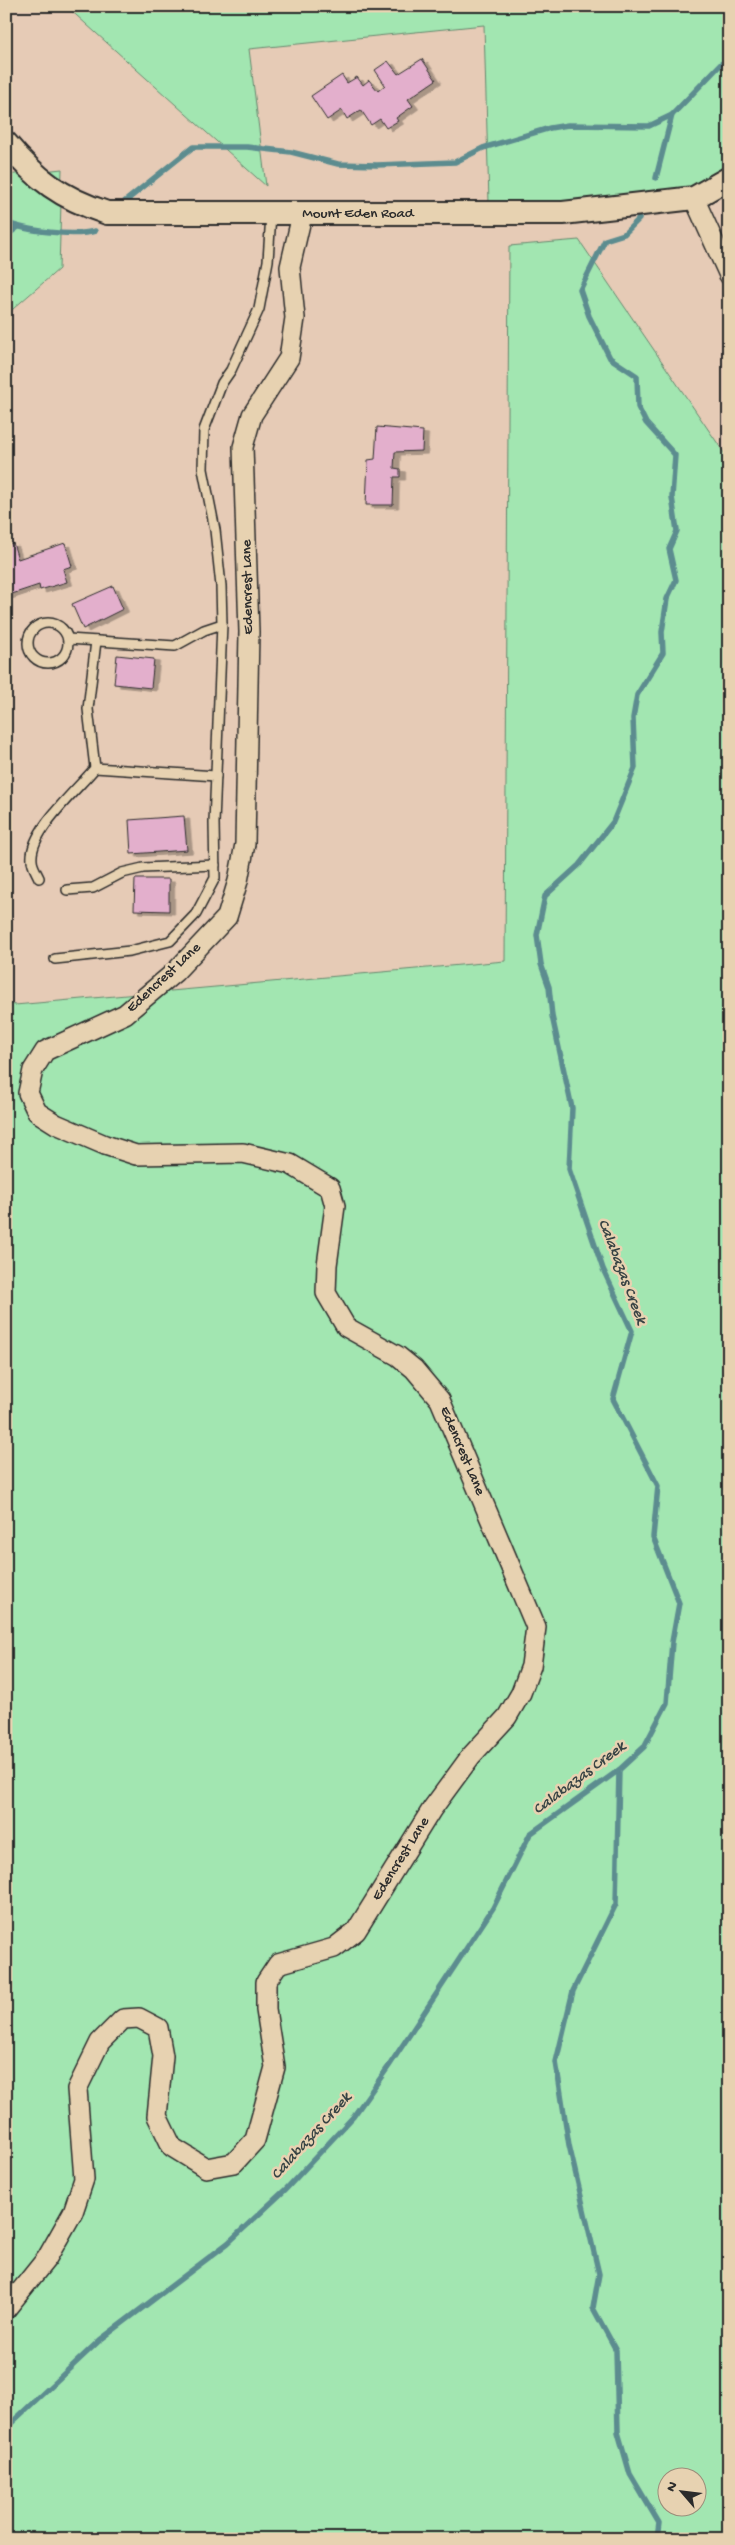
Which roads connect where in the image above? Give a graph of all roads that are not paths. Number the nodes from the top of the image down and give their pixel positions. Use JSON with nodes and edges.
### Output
{"nodes":[{"id":1,"x":6,"y":143,"type":"edge"},
{"id":2,"x":729,"y":178,"type":"edge"},
{"id":3,"x":694,"y":198,"type":"junction"},
{"id":4,"x":272,"y":214,"type":"junction"},
{"id":5,"x":302,"y":215,"type":"junction"},
{"id":6,"x":729,"y":275,"type":"edge"},
{"id":7,"x":222,"y":624,"type":"junction"},
{"id":8,"x":68,"y":639,"type":"junction"},
{"id":9,"x":96,"y":641,"type":"junction"},
{"id":10,"x":96,"y":768,"type":"junction"},
{"id":11,"x":216,"y":776,"type":"junction"},
{"id":12,"x":215,"y":865,"type":"junction"},
{"id":13,"x":39,"y":878,"type":"dead end"},
{"id":14,"x":67,"y":890,"type":"dead end"},
{"id":15,"x":55,"y":959,"type":"dead end"},
{"id":16,"x":6,"y":2308,"type":"edge"}],
"edges":[{"from":1,"to":4,"type":"street","name":"Mount Eden Road"},
{"from":2,"to":3,"type":"street","name":"Mount Eden Road"},
{"from":3,"to":5,"type":"street","name":"Mount Eden Road"},
{"from":3,"to":6,"type":"street"},
{"from":4,"to":5,"type":"street","name":"Mount Eden Road"},
{"from":4,"to":7,"type":"lane"},
{"from":5,"to":16,"type":"street","name":"Edencrest Lane"},
{"from":7,"to":9,"type":"lane"},
{"from":7,"to":11,"type":"lane"},
{"from":8,"to":8,"type":"lane"},
{"from":8,"to":9,"type":"lane"},
{"from":9,"to":10,"type":"lane"},
{"from":10,"to":11,"type":"lane"},
{"from":10,"to":13,"type":"lane"},
{"from":11,"to":12,"type":"lane"},
{"from":12,"to":14,"type":"lane"},
{"from":12,"to":15,"type":"lane"}]}
